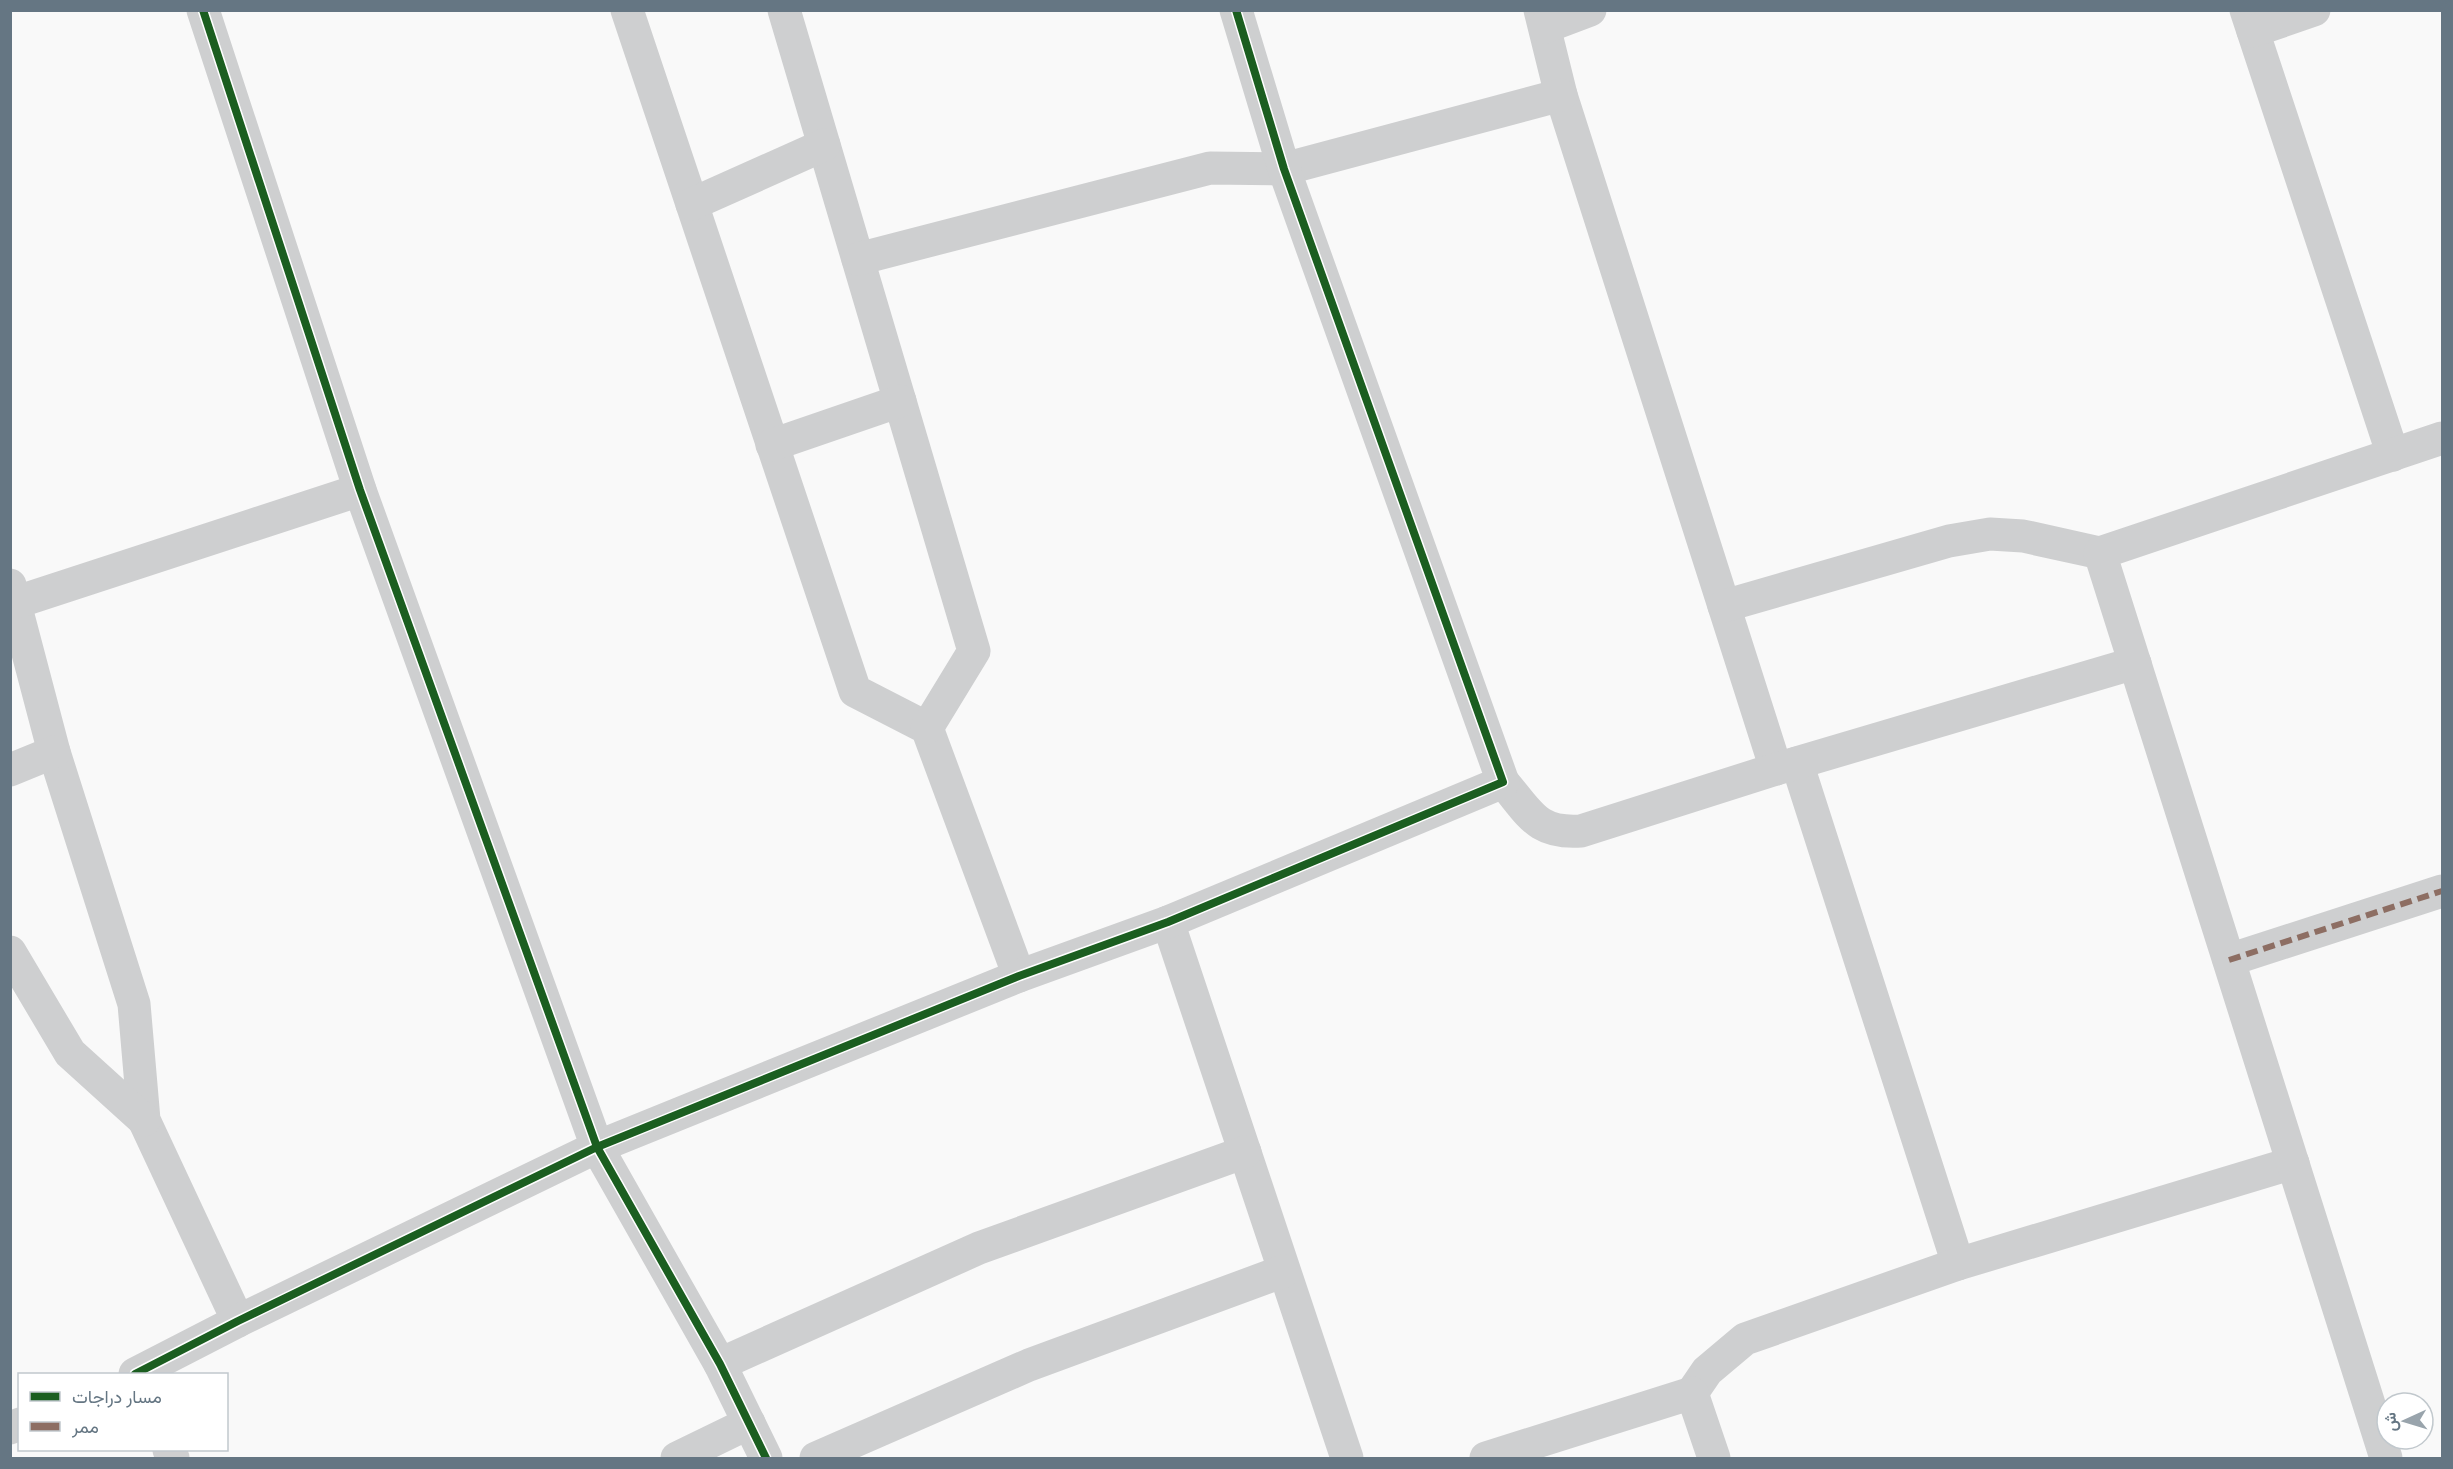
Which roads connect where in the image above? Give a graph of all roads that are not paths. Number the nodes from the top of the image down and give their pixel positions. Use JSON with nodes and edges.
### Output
{"nodes":[{"id":1,"x":203,"y":10,"type":"edge"},
{"id":2,"x":627,"y":10,"type":"edge"},
{"id":3,"x":784,"y":10,"type":"edge"},
{"id":4,"x":1236,"y":10,"type":"edge"},
{"id":5,"x":1590,"y":10,"type":"edge"},
{"id":6,"x":2314,"y":10,"type":"edge"},
{"id":7,"x":1543,"y":19,"type":"edge"},
{"id":8,"x":2249,"y":21,"type":"edge"},
{"id":9,"x":1561,"y":95,"type":"junction"},
{"id":10,"x":824,"y":145,"type":"junction"},
{"id":11,"x":1284,"y":169,"type":"junction"},
{"id":12,"x":692,"y":204,"type":"junction"},
{"id":13,"x":858,"y":259,"type":"junction"},
{"id":14,"x":900,"y":401,"type":"junction"},
{"id":15,"x":2442,"y":438,"type":"edge"},
{"id":16,"x":772,"y":445,"type":"junction"},
{"id":17,"x":2393,"y":455,"type":"junction"},
{"id":18,"x":360,"y":490,"type":"junction"},
{"id":19,"x":2100,"y":553,"type":"junction"},
{"id":20,"x":14,"y":594,"type":"edge"},
{"id":21,"x":1724,"y":606,"type":"junction"},
{"id":22,"x":2135,"y":663,"type":"junction"},
{"id":23,"x":927,"y":728,"type":"junction"},
{"id":24,"x":54,"y":752,"type":"junction"},
{"id":25,"x":1786,"y":766,"type":"junction"},
{"id":26,"x":10,"y":770,"type":"edge"},
{"id":27,"x":1503,"y":782,"type":"junction"},
{"id":28,"x":2442,"y":891,"type":"edge"},
{"id":29,"x":1168,"y":922,"type":"junction"},
{"id":30,"x":10,"y":952,"type":"edge"},
{"id":31,"x":2229,"y":960,"type":"junction"},
{"id":32,"x":1019,"y":976,"type":"junction"},
{"id":33,"x":144,"y":1120,"type":"junction"},
{"id":34,"x":597,"y":1148,"type":"junction"},
{"id":35,"x":1245,"y":1152,"type":"junction"},
{"id":36,"x":2293,"y":1162,"type":"junction"},
{"id":37,"x":1958,"y":1264,"type":"junction"},
{"id":38,"x":1284,"y":1271,"type":"junction"},
{"id":39,"x":238,"y":1321,"type":"junction"},
{"id":40,"x":720,"y":1364,"type":"junction"},
{"id":41,"x":137,"y":1373,"type":"edge"},
{"id":42,"x":1692,"y":1393,"type":"junction"},
{"id":43,"x":749,"y":1424,"type":"junction"},
{"id":44,"x":677,"y":1458,"type":"edge"},
{"id":45,"x":766,"y":1458,"type":"edge"},
{"id":46,"x":816,"y":1458,"type":"edge"},
{"id":47,"x":1347,"y":1458,"type":"edge"},
{"id":48,"x":1486,"y":1458,"type":"edge"},
{"id":49,"x":1714,"y":1458,"type":"edge"},
{"id":50,"x":2386,"y":1458,"type":"edge"}],
"edges":[{"from":1,"to":18,"type":"street"},
{"from":2,"to":12,"type":"street"},
{"from":3,"to":10,"type":"street"},
{"from":4,"to":11,"type":"street"},
{"from":5,"to":7,"type":"street"},
{"from":6,"to":8,"type":"street"},
{"from":7,"to":9,"type":"street"},
{"from":8,"to":17,"type":"street"},
{"from":9,"to":11,"type":"street"},
{"from":9,"to":21,"type":"street"},
{"from":10,"to":12,"type":"street"},
{"from":10,"to":13,"type":"street"},
{"from":11,"to":13,"type":"street"},
{"from":11,"to":27,"type":"street"},
{"from":12,"to":16,"type":"street"},
{"from":13,"to":14,"type":"street"},
{"from":14,"to":16,"type":"street"},
{"from":14,"to":23,"type":"street"},
{"from":15,"to":17,"type":"street"},
{"from":16,"to":23,"type":"street"},
{"from":17,"to":19,"type":"street"},
{"from":18,"to":20,"type":"street"},
{"from":18,"to":34,"type":"street"},
{"from":19,"to":21,"type":"street"},
{"from":19,"to":22,"type":"street"},
{"from":20,"to":24,"type":"street"},
{"from":21,"to":25,"type":"street"},
{"from":22,"to":25,"type":"street"},
{"from":22,"to":31,"type":"street"},
{"from":23,"to":32,"type":"street"},
{"from":24,"to":26,"type":"street"},
{"from":24,"to":33,"type":"street"},
{"from":25,"to":27,"type":"street"},
{"from":25,"to":37,"type":"street"},
{"from":27,"to":29,"type":"street"},
{"from":28,"to":31,"type":"street"},
{"from":29,"to":32,"type":"street"},
{"from":29,"to":35,"type":"street"},
{"from":30,"to":33,"type":"street"},
{"from":31,"to":36,"type":"street"},
{"from":32,"to":34,"type":"street"},
{"from":33,"to":39,"type":"street"},
{"from":34,"to":39,"type":"street"},
{"from":34,"to":40,"type":"street"},
{"from":35,"to":38,"type":"street"},
{"from":35,"to":40,"type":"street"},
{"from":36,"to":37,"type":"street"},
{"from":36,"to":50,"type":"street"},
{"from":37,"to":42,"type":"street"},
{"from":38,"to":46,"type":"street"},
{"from":38,"to":47,"type":"street"},
{"from":39,"to":41,"type":"street"},
{"from":40,"to":43,"type":"street"},
{"from":42,"to":48,"type":"street"},
{"from":42,"to":49,"type":"street"},
{"from":43,"to":44,"type":"street"},
{"from":43,"to":45,"type":"street"}]}
